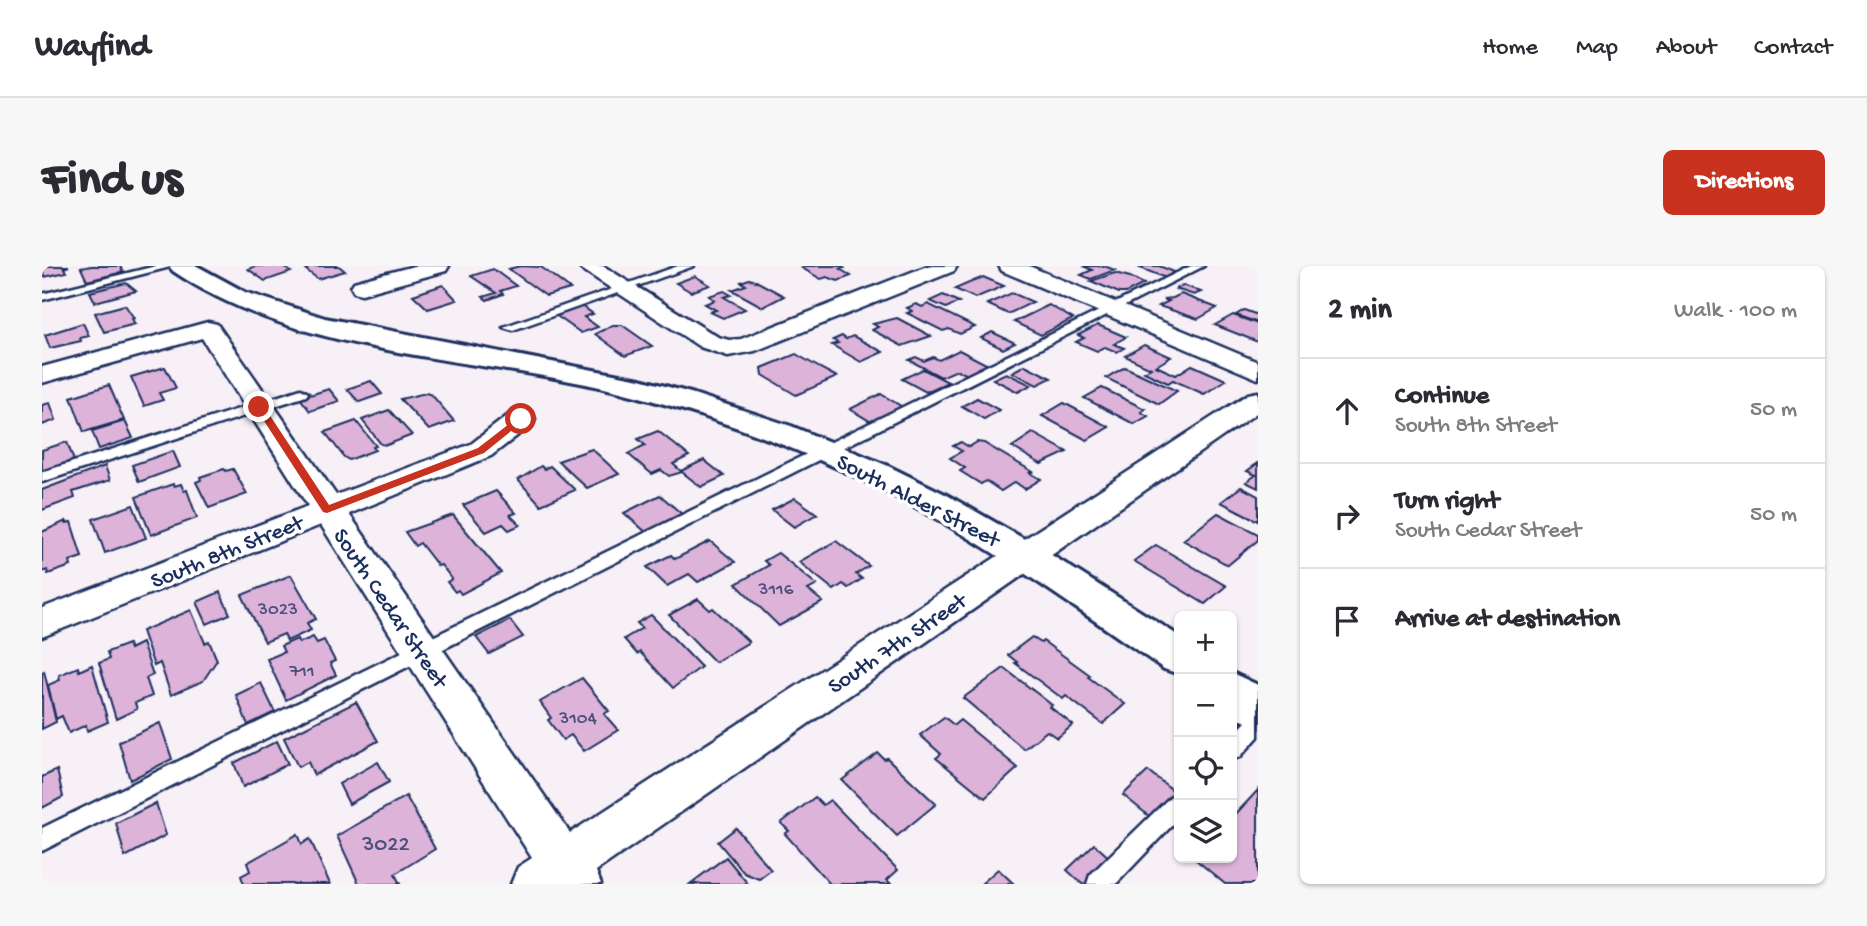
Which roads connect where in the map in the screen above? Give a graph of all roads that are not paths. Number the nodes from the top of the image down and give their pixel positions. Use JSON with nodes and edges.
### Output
{"nodes":[{"id":1,"x":169,"y":266,"type":"edge"},
{"id":2,"x":181,"y":266,"type":"edge"},
{"id":3,"x":438,"y":266,"type":"edge"},
{"id":4,"x":588,"y":266,"type":"edge"},
{"id":5,"x":689,"y":266,"type":"edge"},
{"id":6,"x":946,"y":266,"type":"edge"},
{"id":7,"x":1010,"y":266,"type":"edge"},
{"id":8,"x":1199,"y":266,"type":"edge"},
{"id":9,"x":362,"y":287,"type":"dead end"},
{"id":10,"x":623,"y":289,"type":"junction"},
{"id":11,"x":42,"y":297,"type":"edge"},
{"id":12,"x":1112,"y":309,"type":"junction"},
{"id":13,"x":509,"y":327,"type":"dead end"},
{"id":14,"x":1258,"y":370,"type":"edge"},
{"id":15,"x":42,"y":375,"type":"edge"},
{"id":16,"x":300,"y":393,"type":"dead end"},
{"id":17,"x":1258,"y":400,"type":"edge"},
{"id":18,"x":259,"y":407,"type":"junction"},
{"id":19,"x":521,"y":419,"type":"dead end"},
{"id":20,"x":825,"y":452,"type":"junction"},
{"id":21,"x":42,"y":477,"type":"edge"},
{"id":22,"x":327,"y":510,"type":"junction"},
{"id":23,"x":1026,"y":555,"type":"junction"},
{"id":24,"x":42,"y":623,"type":"edge"},
{"id":25,"x":422,"y":652,"type":"junction"},
{"id":26,"x":1174,"y":654,"type":"edge"},
{"id":27,"x":1237,"y":694,"type":"edge"},
{"id":28,"x":1258,"y":709,"type":"edge"},
{"id":29,"x":1258,"y":723,"type":"edge"},
{"id":30,"x":1237,"y":745,"type":"edge"},
{"id":31,"x":1174,"y":808,"type":"edge"},
{"id":32,"x":42,"y":840,"type":"edge"},
{"id":33,"x":558,"y":877,"type":"edge"},
{"id":34,"x":1099,"y":884,"type":"edge"}],
"edges":[{"from":1,"to":11,"type":"lane"},
{"from":2,"to":20,"type":"main road","name":"South Alder Street"},
{"from":3,"to":9,"type":"street"},
{"from":4,"to":10,"type":"street"},
{"from":5,"to":10,"type":"lane"},
{"from":6,"to":10,"type":"street"},
{"from":7,"to":12,"type":"street"},
{"from":8,"to":12,"type":"lane"},
{"from":10,"to":13,"type":"lane"},
{"from":12,"to":14,"type":"street"},
{"from":12,"to":20,"type":"lane"},
{"from":15,"to":18,"type":"street","name":"South Cedar Street"},
{"from":16,"to":18,"type":"lane"},
{"from":17,"to":23,"type":"street","name":"South 7th Street"},
{"from":18,"to":21,"type":"lane"},
{"from":18,"to":22,"type":"street","name":"South Cedar Street"},
{"from":19,"to":22,"type":"street","name":"South 8th Street"},
{"from":20,"to":23,"type":"main road","name":"South Alder Street"},
{"from":20,"to":25,"type":"lane"},
{"from":22,"to":24,"type":"street","name":"South 8th Street"},
{"from":22,"to":25,"type":"street","name":"South Cedar Street"},
{"from":23,"to":26,"type":"main road","name":"South Alder Street"},
{"from":23,"to":33,"type":"street","name":"South 7th Street"},
{"from":25,"to":32,"type":"lane"},
{"from":25,"to":33,"type":"street","name":"South Cedar Street"},
{"from":27,"to":28,"type":"main road"},
{"from":29,"to":30,"type":"lane"},
{"from":31,"to":34,"type":"lane"}]}
